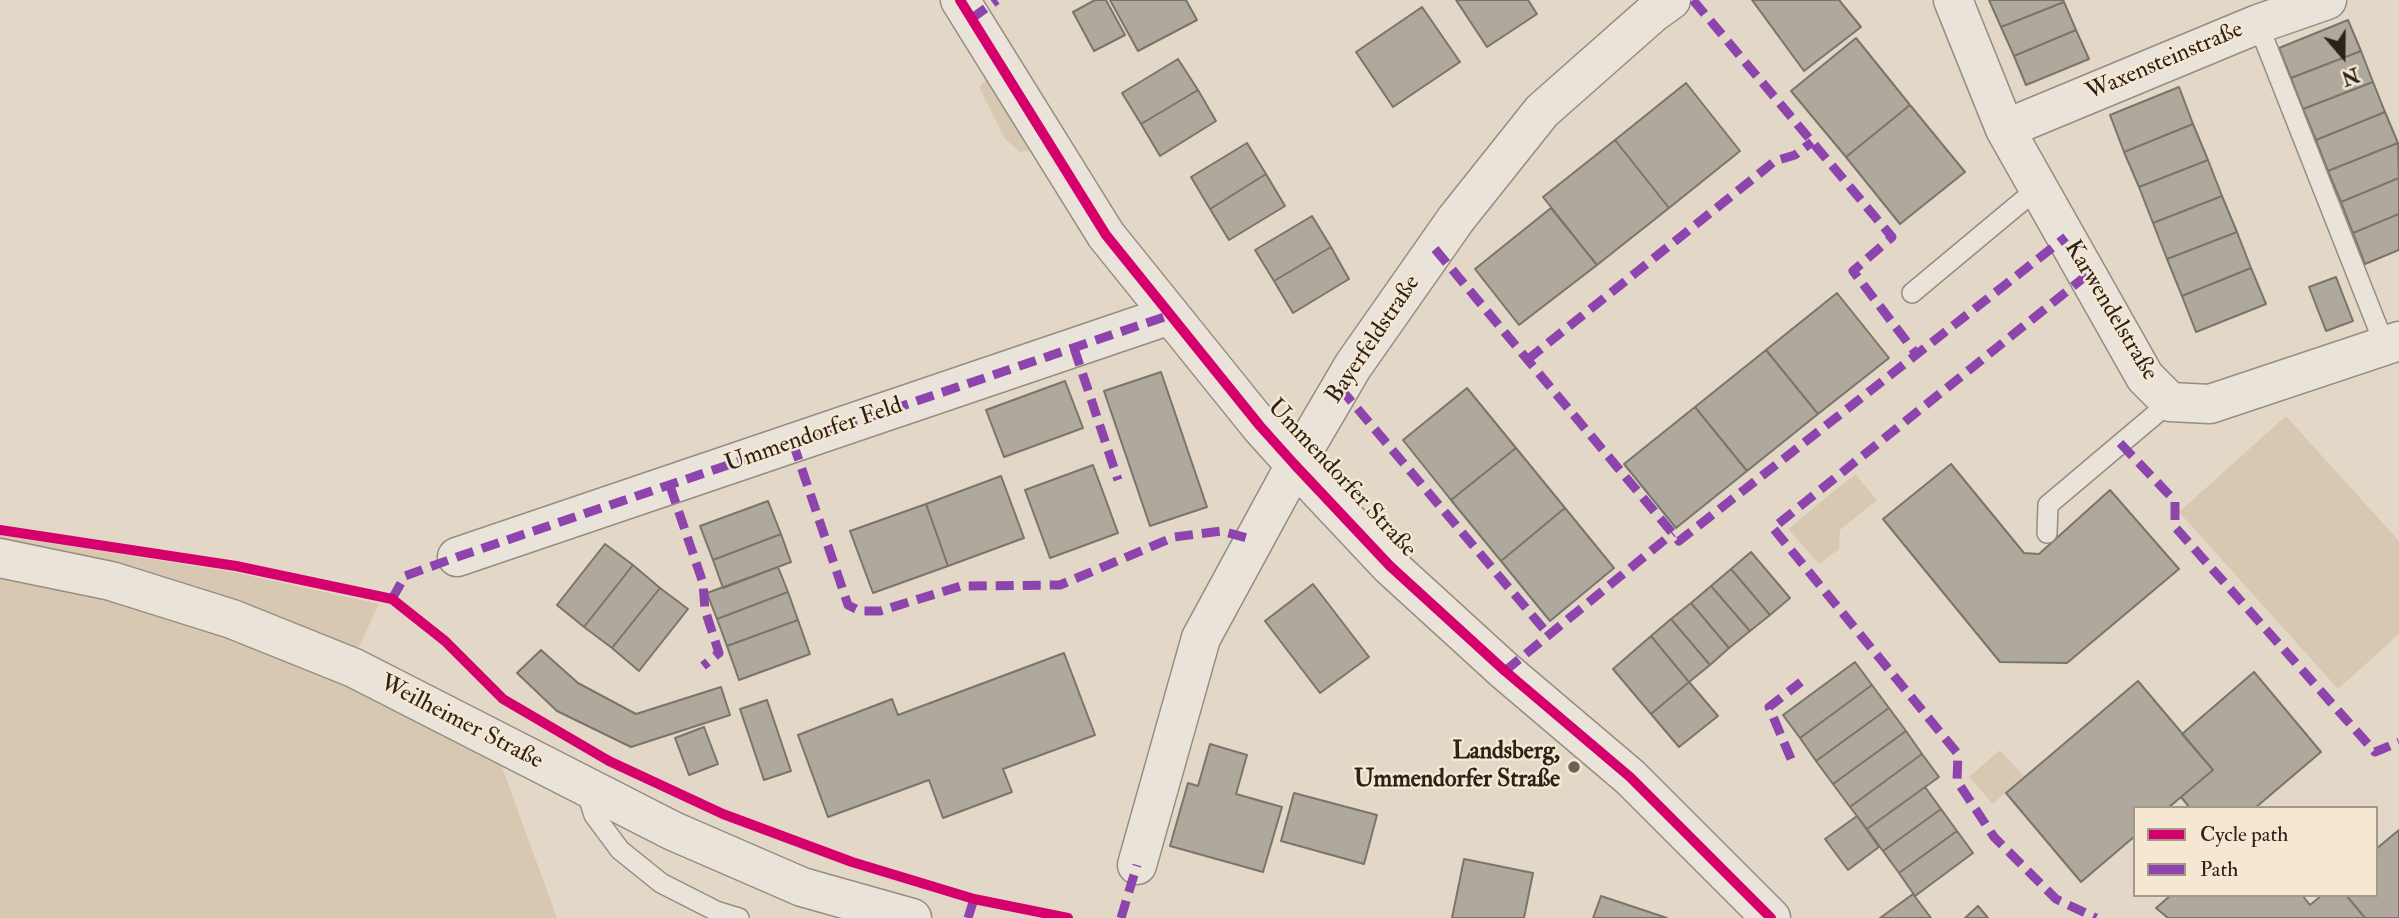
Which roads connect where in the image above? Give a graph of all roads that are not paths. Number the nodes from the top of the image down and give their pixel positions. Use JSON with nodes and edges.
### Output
{"nodes":[{"id":1,"x":960,"y":0,"type":"edge"},
{"id":2,"x":1671,"y":0,"type":"edge"},
{"id":3,"x":1953,"y":0,"type":"edge"},
{"id":4,"x":2314,"y":3,"type":"edge"},
{"id":5,"x":2258,"y":24,"type":"junction"},
{"id":6,"x":2005,"y":129,"type":"junction"},
{"id":7,"x":2038,"y":188,"type":"junction"},
{"id":8,"x":1912,"y":293,"type":"dead end"},
{"id":9,"x":1170,"y":315,"type":"junction"},
{"id":10,"x":2392,"y":343,"type":"edge"},
{"id":11,"x":2169,"y":402,"type":"junction"},
{"id":12,"x":1295,"y":465,"type":"junction"},
{"id":13,"x":2047,"y":533,"type":"dead end"},
{"id":14,"x":457,"y":557,"type":"dead end"},
{"id":15,"x":0,"y":558,"type":"edge"},
{"id":16,"x":585,"y":786,"type":"junction"},
{"id":17,"x":1137,"y":865,"type":"dead end"},
{"id":18,"x":738,"y":918,"type":"edge"},
{"id":19,"x":912,"y":918,"type":"edge"},
{"id":20,"x":1771,"y":918,"type":"edge"}],
"edges":[{"from":1,"to":9,"type":"street","name":"Ummendorfer Straße"},
{"from":2,"to":12,"type":"street","name":"Bayerfeldstraße"},
{"from":3,"to":6,"type":"street","name":"Karwendelstraße"},
{"from":4,"to":5,"type":"street","name":"Waxensteinstraße"},
{"from":5,"to":6,"type":"street","name":"Waxensteinstraße"},
{"from":5,"to":10,"type":"lane"},
{"from":6,"to":7,"type":"street","name":"Karwendelstraße"},
{"from":7,"to":8,"type":"lane"},
{"from":7,"to":11,"type":"street","name":"Karwendelstraße"},
{"from":9,"to":12,"type":"street","name":"Ummendorfer Straße"},
{"from":9,"to":14,"type":"street","name":"Ummendorfer Feld"},
{"from":10,"to":11,"type":"street","name":"Karwendelstraße"},
{"from":11,"to":13,"type":"lane"},
{"from":12,"to":17,"type":"street","name":"Bayerfeldstraße"},
{"from":12,"to":20,"type":"street","name":"Ummendorfer Straße"},
{"from":15,"to":16,"type":"street","name":"Weilheimer Straße"},
{"from":16,"to":18,"type":"lane"},
{"from":16,"to":19,"type":"street","name":"Weilheimer Straße"}]}
